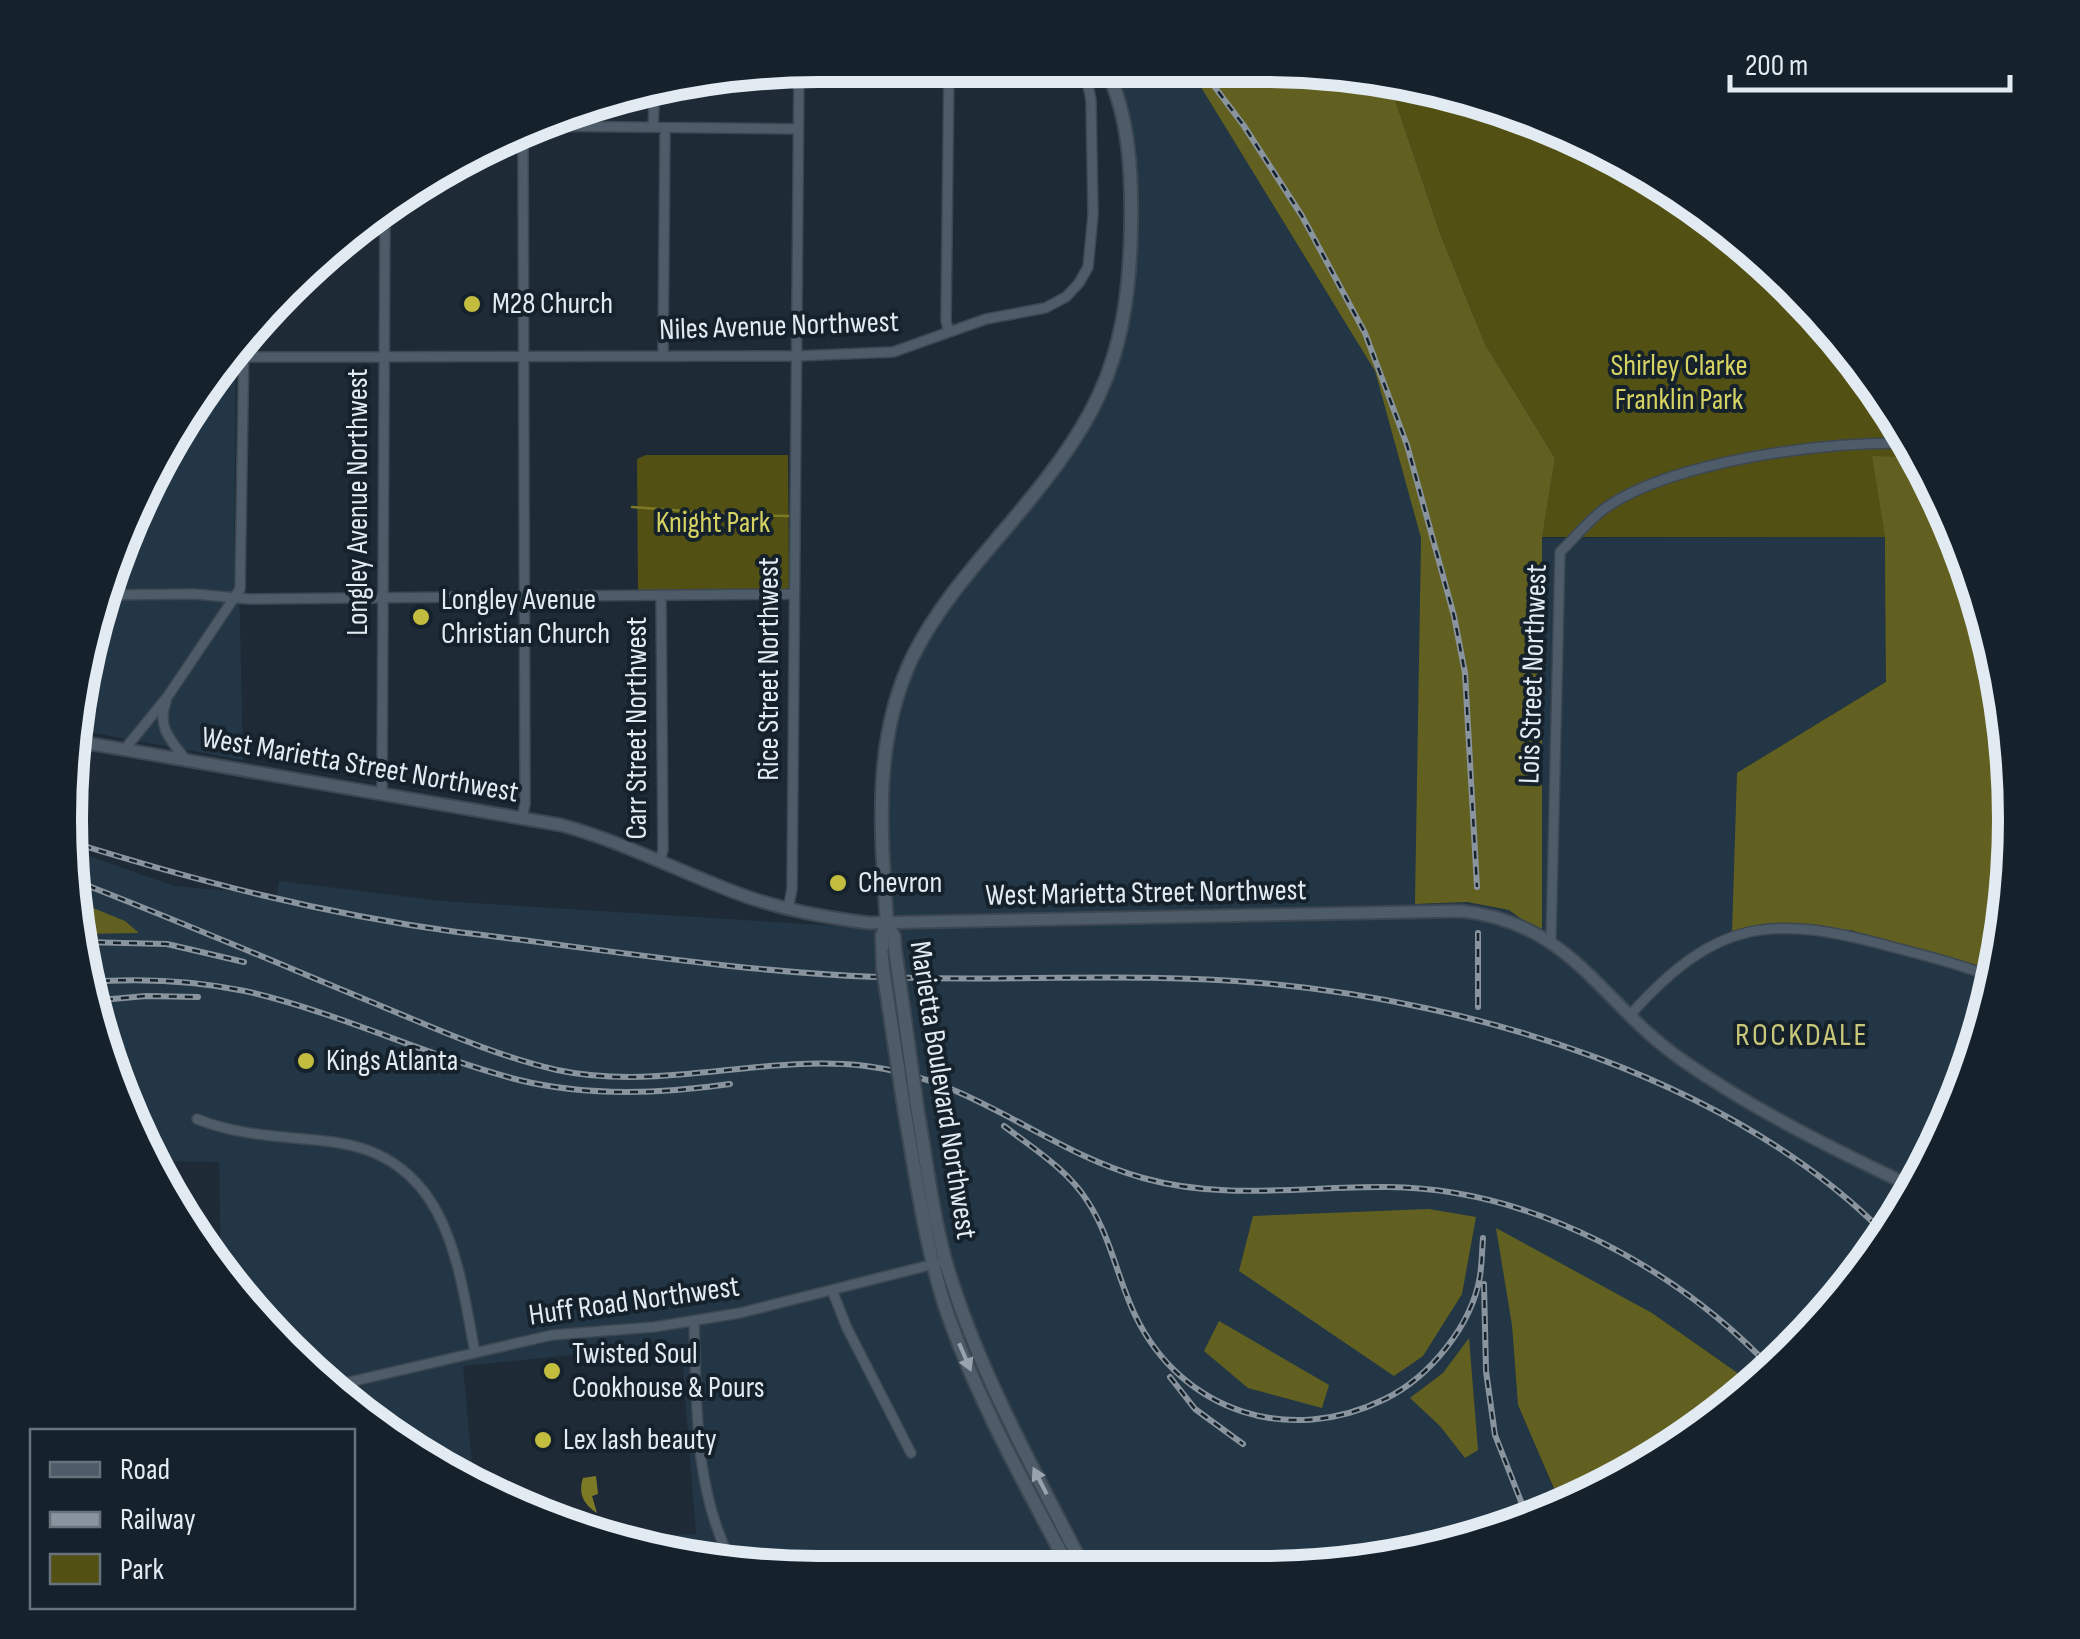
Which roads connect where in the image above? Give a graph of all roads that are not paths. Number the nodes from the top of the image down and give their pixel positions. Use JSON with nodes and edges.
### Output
{"nodes":[{"id":1,"x":949,"y":82,"type":"edge"},
{"id":2,"x":1086,"y":82,"type":"edge"},
{"id":3,"x":1111,"y":82,"type":"edge"},
{"id":4,"x":799,"y":83,"type":"edge"},
{"id":5,"x":654,"y":102,"type":"edge"},
{"id":6,"x":571,"y":127,"type":"edge"},
{"id":7,"x":653,"y":128,"type":"junction"},
{"id":8,"x":665,"y":128,"type":"junction"},
{"id":9,"x":798,"y":129,"type":"junction"},
{"id":10,"x":523,"y":145,"type":"edge"},
{"id":11,"x":385,"y":225,"type":"edge"},
{"id":12,"x":949,"y":332,"type":"junction"},
{"id":13,"x":524,"y":356,"type":"junction"},
{"id":14,"x":663,"y":356,"type":"junction"},
{"id":15,"x":796,"y":356,"type":"junction"},
{"id":16,"x":246,"y":357,"type":"edge"},
{"id":17,"x":384,"y":357,"type":"junction"},
{"id":18,"x":244,"y":360,"type":"edge"},
{"id":19,"x":1893,"y":442,"type":"edge"},
{"id":20,"x":119,"y":594,"type":"edge"},
{"id":21,"x":794,"y":594,"type":"junction"},
{"id":22,"x":662,"y":595,"type":"junction"},
{"id":23,"x":522,"y":596,"type":"junction"},
{"id":24,"x":236,"y":597,"type":"junction"},
{"id":25,"x":382,"y":598,"type":"junction"},
{"id":26,"x":168,"y":696,"type":"junction"},
{"id":27,"x":87,"y":743,"type":"edge"},
{"id":28,"x":124,"y":750,"type":"junction"},
{"id":29,"x":187,"y":760,"type":"junction"},
{"id":30,"x":382,"y":794,"type":"junction"},
{"id":31,"x":522,"y":818,"type":"junction"},
{"id":32,"x":660,"y":861,"type":"junction"},
{"id":33,"x":788,"y":909,"type":"junction"},
{"id":34,"x":887,"y":924,"type":"junction"},
{"id":35,"x":1551,"y":940,"type":"junction"},
{"id":36,"x":1981,"y":974,"type":"edge"},
{"id":37,"x":1630,"y":1014,"type":"junction"},
{"id":38,"x":197,"y":1119,"type":"dead end"},
{"id":39,"x":1902,"y":1182,"type":"edge"},
{"id":40,"x":940,"y":1263,"type":"junction"},
{"id":41,"x":832,"y":1290,"type":"junction"},
{"id":42,"x":694,"y":1322,"type":"junction"},
{"id":43,"x":475,"y":1354,"type":"junction"},
{"id":44,"x":345,"y":1383,"type":"edge"},
{"id":45,"x":911,"y":1453,"type":"dead end"},
{"id":46,"x":726,"y":1550,"type":"edge"},
{"id":47,"x":1063,"y":1556,"type":"edge"},
{"id":48,"x":1078,"y":1556,"type":"edge"}],
"edges":[{"from":1,"to":12,"type":"street"},
{"from":2,"to":12,"type":"street","name":"Niles Avenue Northwest"},
{"from":3,"to":34,"type":"main road","name":"Marietta Boulevard Northwest"},
{"from":4,"to":9,"type":"street","name":"Rice Street Northwest"},
{"from":5,"to":7,"type":"street"},
{"from":6,"to":7,"type":"street"},
{"from":7,"to":8,"type":"street"},
{"from":8,"to":9,"type":"street"},
{"from":8,"to":14,"type":"street"},
{"from":9,"to":15,"type":"street","name":"Rice Street Northwest"},
{"from":10,"to":13,"type":"street"},
{"from":11,"to":17,"type":"street","name":"Longley Avenue Northwest"},
{"from":12,"to":15,"type":"street","name":"Niles Avenue Northwest"},
{"from":13,"to":14,"type":"street","name":"Niles Avenue Northwest"},
{"from":13,"to":17,"type":"street","name":"Niles Avenue Northwest"},
{"from":13,"to":23,"type":"street"},
{"from":14,"to":15,"type":"street","name":"Niles Avenue Northwest"},
{"from":15,"to":21,"type":"street","name":"Rice Street Northwest"},
{"from":16,"to":17,"type":"street","name":"Niles Avenue Northwest"},
{"from":17,"to":25,"type":"street","name":"Longley Avenue Northwest"},
{"from":18,"to":24,"type":"street"},
{"from":19,"to":35,"type":"street","name":"Lois Street Northwest"},
{"from":20,"to":24,"type":"street"},
{"from":21,"to":22,"type":"street"},
{"from":21,"to":33,"type":"street","name":"Rice Street Northwest"},
{"from":22,"to":23,"type":"street"},
{"from":22,"to":32,"type":"street","name":"Carr Street Northwest"},
{"from":23,"to":25,"type":"street"},
{"from":23,"to":31,"type":"street"},
{"from":24,"to":25,"type":"street"},
{"from":24,"to":26,"type":"street"},
{"from":25,"to":30,"type":"street","name":"Longley Avenue Northwest"},
{"from":26,"to":28,"type":"street"},
{"from":26,"to":29,"type":"street"},
{"from":27,"to":28,"type":"street","name":"West Marietta Street Northwest"},
{"from":28,"to":29,"type":"street","name":"West Marietta Street Northwest"},
{"from":29,"to":30,"type":"street","name":"West Marietta Street Northwest"},
{"from":30,"to":31,"type":"street","name":"West Marietta Street Northwest"},
{"from":31,"to":32,"type":"street","name":"West Marietta Street Northwest"},
{"from":32,"to":33,"type":"street","name":"West Marietta Street Northwest"},
{"from":33,"to":34,"type":"street","name":"West Marietta Street Northwest"},
{"from":34,"to":35,"type":"street","name":"West Marietta Street Northwest"},
{"from":34,"to":40,"type":"main road","name":"Marietta Boulevard Northwest","bridge":true},
{"from":35,"to":37,"type":"street","name":"West Marietta Street Northwest"},
{"from":36,"to":37,"type":"street"},
{"from":37,"to":39,"type":"street","name":"West Marietta Street Northwest"},
{"from":38,"to":43,"type":"street"},
{"from":40,"to":41,"type":"street","name":"Huff Road Northwest"},
{"from":40,"to":47,"type":"main road","one_way":true},
{"from":48,"to":40,"type":"main road","name":"Marietta Boulevard Northwest","one_way":true},
{"from":41,"to":42,"type":"street","name":"Huff Road Northwest"},
{"from":41,"to":45,"type":"street"},
{"from":42,"to":43,"type":"street","name":"Huff Road Northwest"},
{"from":42,"to":46,"type":"street"},
{"from":43,"to":44,"type":"street","name":"Huff Road Northwest"}]}
